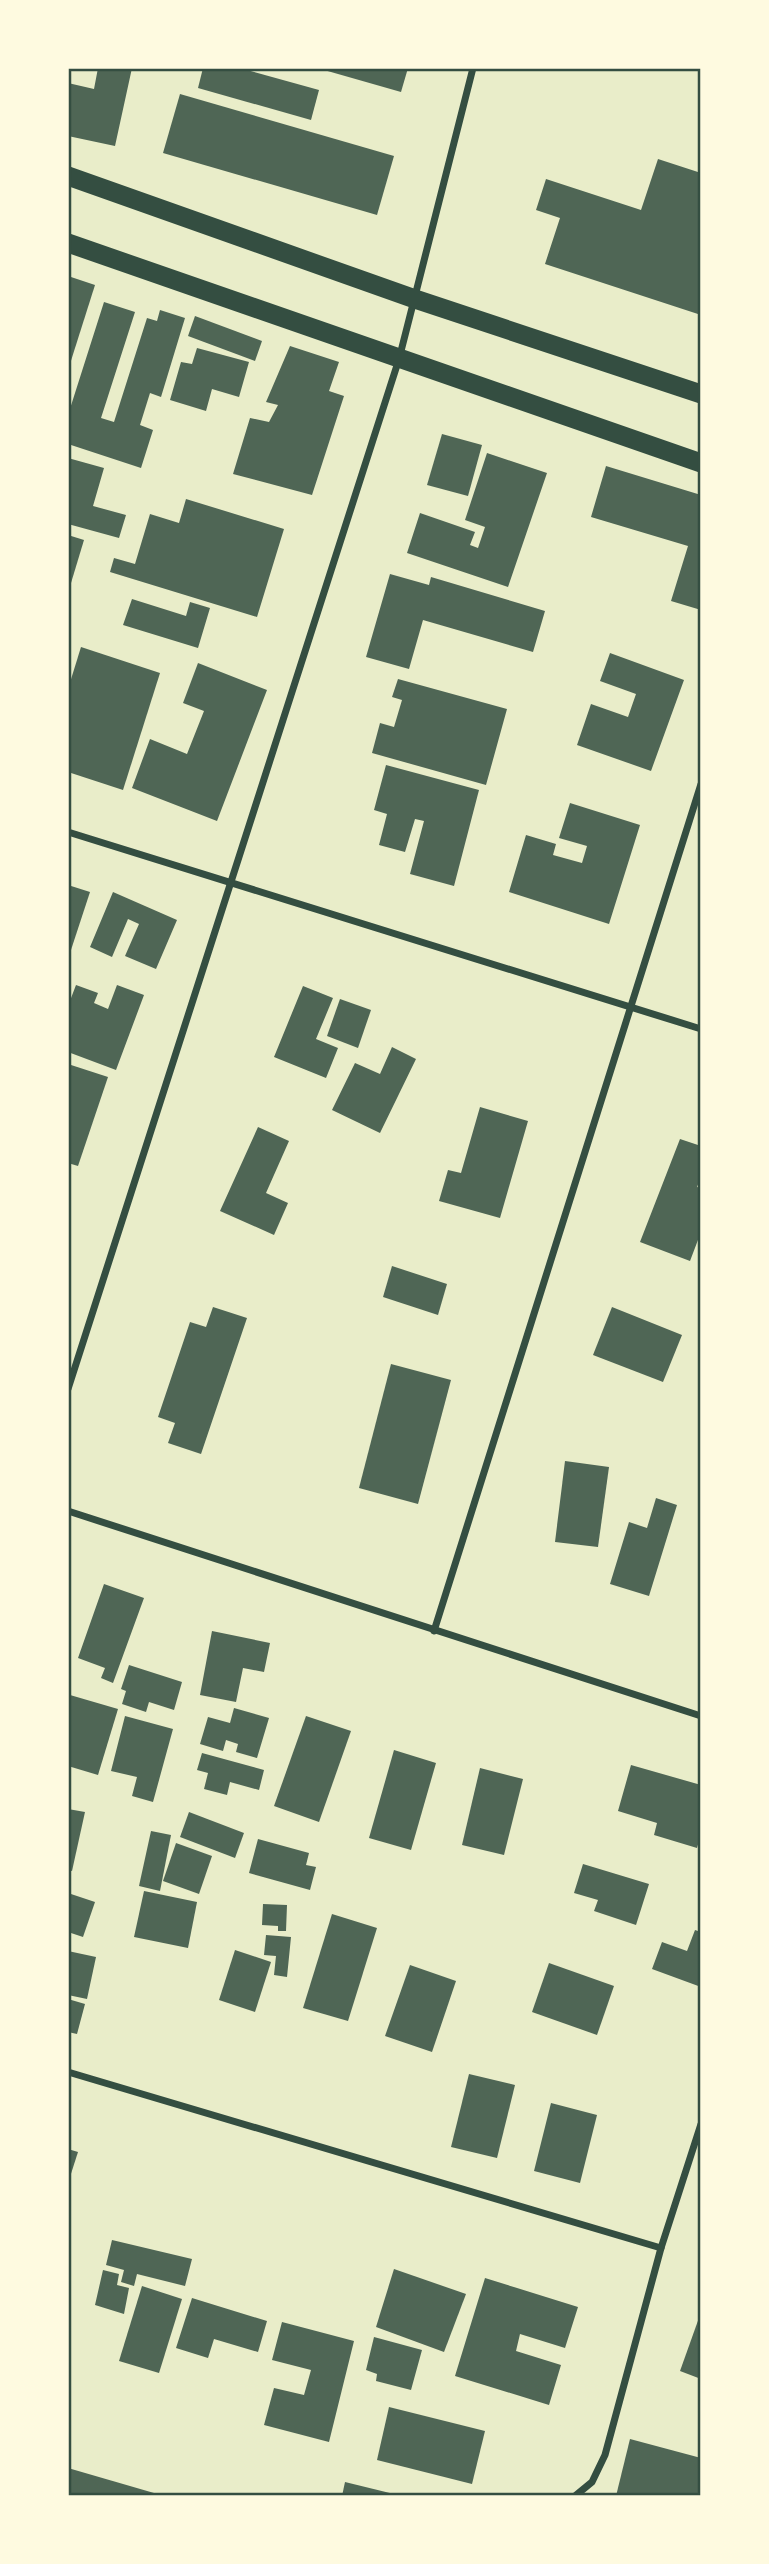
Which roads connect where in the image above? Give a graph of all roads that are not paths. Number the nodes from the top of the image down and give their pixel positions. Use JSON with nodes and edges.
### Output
{"nodes":[{"id":1,"x":472,"y":68,"type":"edge"},
{"id":2,"x":68,"y":176,"type":"edge"},
{"id":3,"x":68,"y":243,"type":"edge"},
{"id":4,"x":415,"y":299,"type":"junction"},
{"id":5,"x":400,"y":359,"type":"junction"},
{"id":6,"x":701,"y":394,"type":"edge"},
{"id":7,"x":701,"y":463,"type":"edge"},
{"id":8,"x":701,"y":784,"type":"edge"},
{"id":9,"x":68,"y":832,"type":"edge"},
{"id":10,"x":231,"y":883,"type":"junction"},
{"id":11,"x":630,"y":1007,"type":"junction"},
{"id":12,"x":701,"y":1029,"type":"edge"},
{"id":13,"x":68,"y":1390,"type":"edge"},
{"id":14,"x":68,"y":1511,"type":"edge"},
{"id":15,"x":433,"y":1630,"type":"junction"},
{"id":16,"x":701,"y":1716,"type":"edge"},
{"id":17,"x":68,"y":2072,"type":"edge"},
{"id":18,"x":701,"y":2124,"type":"edge"},
{"id":19,"x":661,"y":2248,"type":"junction"},
{"id":20,"x":575,"y":2496,"type":"edge"}],
"edges":[{"from":1,"to":4,"type":"street"},
{"from":2,"to":4,"type":"highway"},
{"from":3,"to":5,"type":"highway"},
{"from":4,"to":5,"type":"street"},
{"from":4,"to":6,"type":"highway"},
{"from":5,"to":7,"type":"highway"},
{"from":5,"to":10,"type":"street"},
{"from":8,"to":11,"type":"street"},
{"from":9,"to":10,"type":"street"},
{"from":10,"to":11,"type":"street"},
{"from":10,"to":13,"type":"street"},
{"from":11,"to":12,"type":"street"},
{"from":11,"to":15,"type":"street"},
{"from":14,"to":15,"type":"street"},
{"from":15,"to":16,"type":"street"},
{"from":17,"to":19,"type":"street"},
{"from":18,"to":19,"type":"street"},
{"from":19,"to":20,"type":"street"}]}
